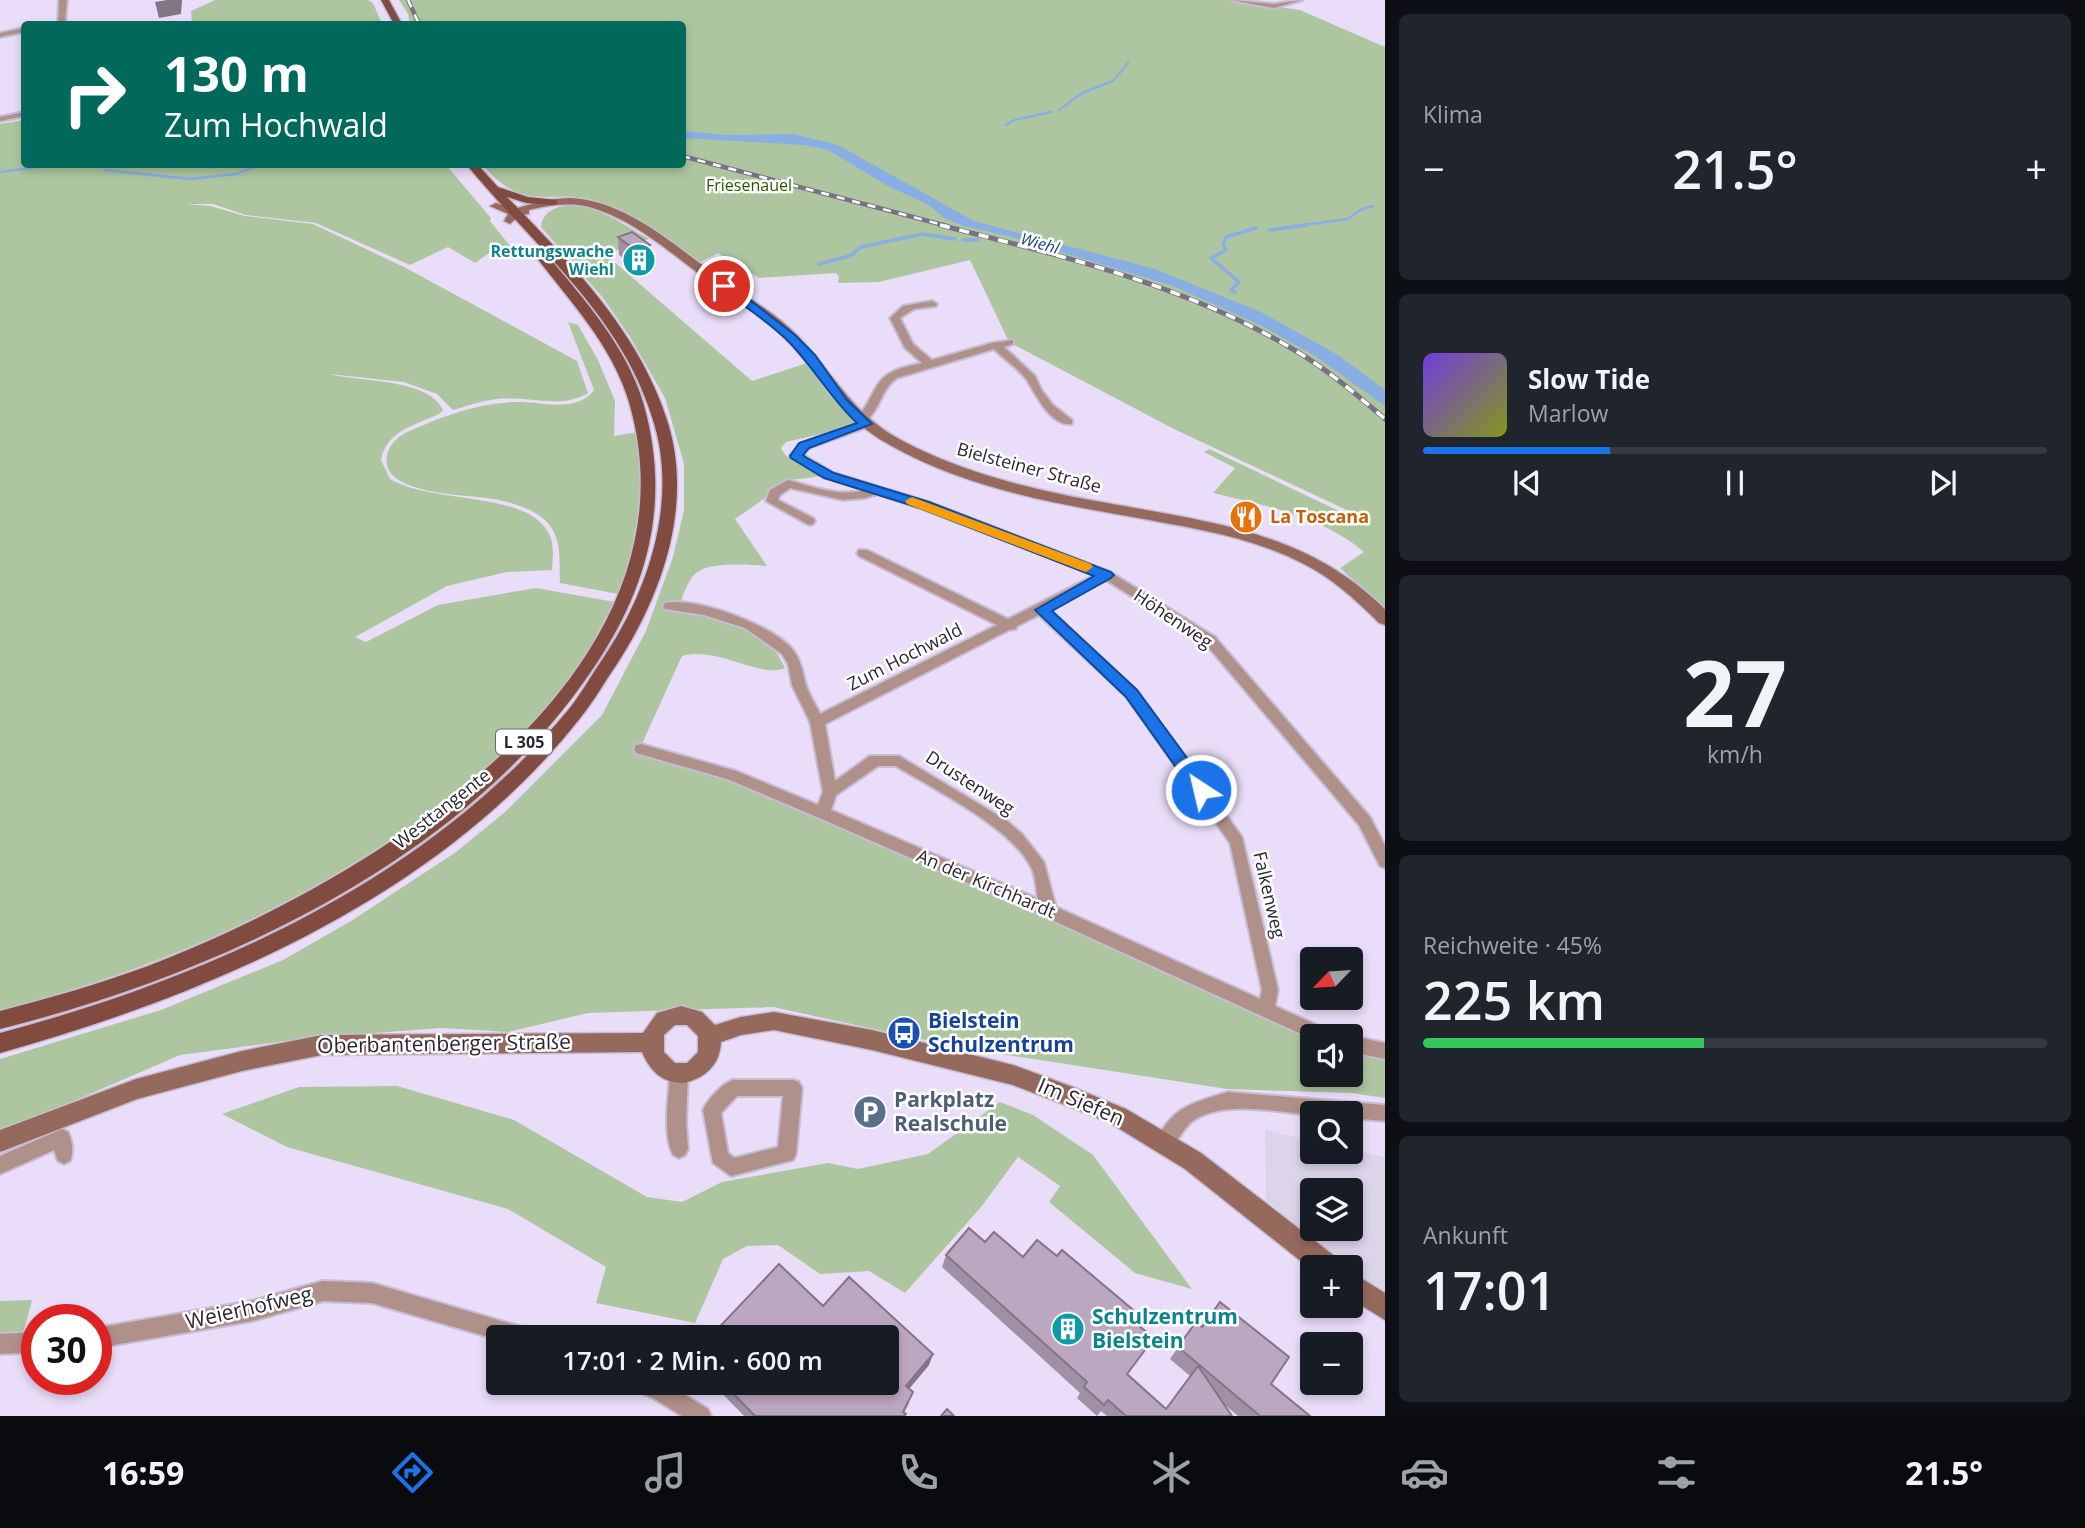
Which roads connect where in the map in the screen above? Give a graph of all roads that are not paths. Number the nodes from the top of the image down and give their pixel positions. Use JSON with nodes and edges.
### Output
{"nodes":[{"id":1,"x":63,"y":0,"type":"edge"},
{"id":2,"x":385,"y":0,"type":"edge"},
{"id":3,"x":1235,"y":0,"type":"edge"},
{"id":4,"x":1298,"y":0,"type":"edge"},
{"id":5,"x":62,"y":21,"type":"edge"},
{"id":6,"x":396,"y":21,"type":"edge"},
{"id":7,"x":21,"y":31,"type":"edge"},
{"id":8,"x":0,"y":35,"type":"edge"},
{"id":9,"x":21,"y":115,"type":"edge"},
{"id":10,"x":0,"y":120,"type":"edge"},
{"id":11,"x":464,"y":168,"type":"edge"},
{"id":12,"x":475,"y":168,"type":"edge"},
{"id":13,"x":489,"y":184,"type":"junction"},
{"id":14,"x":553,"y":204,"type":"junction"},
{"id":15,"x":513,"y":217,"type":"junction"},
{"id":16,"x":541,"y":239,"type":"junction"},
{"id":17,"x":932,"y":304,"type":"dead end"},
{"id":18,"x":1009,"y":342,"type":"dead end"},
{"id":19,"x":996,"y":345,"type":"junction"},
{"id":20,"x":930,"y":364,"type":"junction"},
{"id":21,"x":1068,"y":422,"type":"dead end"},
{"id":22,"x":866,"y":424,"type":"junction"},
{"id":23,"x":876,"y":491,"type":"junction"},
{"id":24,"x":809,"y":521,"type":"dead end"},
{"id":25,"x":863,"y":553,"type":"dead end"},
{"id":26,"x":1106,"y":575,"type":"junction"},
{"id":27,"x":670,"y":606,"type":"dead end"},
{"id":28,"x":1042,"y":610,"type":"junction"},
{"id":29,"x":1385,"y":619,"type":"edge"},
{"id":30,"x":1011,"y":626,"type":"junction"},
{"id":31,"x":817,"y":722,"type":"junction"},
{"id":32,"x":641,"y":749,"type":"dead end"},
{"id":33,"x":830,"y":792,"type":"junction"},
{"id":34,"x":821,"y":813,"type":"junction"},
{"id":35,"x":1385,"y":862,"type":"edge"},
{"id":36,"x":1049,"y":911,"type":"junction"},
{"id":37,"x":1266,"y":1009,"type":"junction"},
{"id":38,"x":0,"y":1020,"type":"edge"},
{"id":39,"x":1300,"y":1025,"type":"edge"},
{"id":40,"x":711,"y":1036,"type":"junction"},
{"id":41,"x":651,"y":1042,"type":"junction"},
{"id":42,"x":0,"y":1043,"type":"edge"},
{"id":43,"x":1363,"y":1046,"type":"edge"},
{"id":44,"x":1385,"y":1051,"type":"edge"},
{"id":45,"x":679,"y":1072,"type":"junction"},
{"id":46,"x":712,"y":1110,"type":"joint"},
{"id":47,"x":1385,"y":1113,"type":"edge"},
{"id":48,"x":0,"y":1141,"type":"edge"},
{"id":49,"x":1165,"y":1142,"type":"junction"},
{"id":50,"x":679,"y":1149,"type":"dead end"},
{"id":51,"x":64,"y":1155,"type":"dead end"},
{"id":52,"x":0,"y":1165,"type":"edge"},
{"id":53,"x":1313,"y":1255,"type":"edge"},
{"id":54,"x":1363,"y":1292,"type":"edge"},
{"id":55,"x":1385,"y":1308,"type":"edge"},
{"id":56,"x":486,"y":1326,"type":"edge"},
{"id":57,"x":112,"y":1335,"type":"edge"},
{"id":58,"x":21,"y":1343,"type":"edge"},
{"id":59,"x":0,"y":1344,"type":"edge"},
{"id":60,"x":667,"y":1395,"type":"edge"},
{"id":61,"x":701,"y":1416,"type":"edge"}],
"edges":[{"from":1,"to":5,"type":"street"},
{"from":2,"to":6,"type":"main road"},
{"from":3,"to":4,"type":"street"},
{"from":7,"to":8,"type":"street"},
{"from":9,"to":10,"type":"street"},
{"from":11,"to":15,"type":"main road","name":"Westtangente","number":"L 305"},
{"from":12,"to":13,"type":"main road","name":"Westtangente"},
{"from":13,"to":14,"type":"main road"},
{"from":13,"to":15,"type":"main road","name":"Westtangente"},
{"from":14,"to":15,"type":"main road"},
{"from":14,"to":16,"type":"main road"},
{"from":14,"to":22,"type":"main road","name":"Bielsteiner Straße"},
{"from":15,"to":16,"type":"main road","name":"Westtangente","number":"L 305"},
{"from":15,"to":38,"type":"main road","name":"Westtangente","number":"L 305"},
{"from":16,"to":42,"type":"main road","name":"Westtangente","number":"L 305"},
{"from":17,"to":20,"type":"street"},
{"from":18,"to":19,"type":"street"},
{"from":19,"to":20,"type":"street"},
{"from":19,"to":21,"type":"street"},
{"from":20,"to":22,"type":"street"},
{"from":22,"to":23,"type":"street","name":"Höhenweg"},
{"from":22,"to":29,"type":"main road","name":"Bielsteiner Straße"},
{"from":23,"to":24,"type":"street","name":"Höhenweg"},
{"from":23,"to":26,"type":"street","name":"Höhenweg"},
{"from":25,"to":30,"type":"street","name":"Zum Hochwald"},
{"from":26,"to":28,"type":"street","name":"Zum Hochwald"},
{"from":26,"to":35,"type":"street","name":"Höhenweg"},
{"from":27,"to":31,"type":"street"},
{"from":28,"to":30,"type":"street","name":"Zum Hochwald"},
{"from":28,"to":37,"type":"street","name":"Falkenweg"},
{"from":30,"to":31,"type":"street","name":"Zum Hochwald"},
{"from":31,"to":33,"type":"street"},
{"from":32,"to":34,"type":"street","name":"An der Kirchhardt"},
{"from":33,"to":34,"type":"street"},
{"from":33,"to":36,"type":"street","name":"Drustenweg"},
{"from":34,"to":36,"type":"street","name":"An der Kirchhardt"},
{"from":36,"to":37,"type":"street","name":"An der Kirchhardt"},
{"from":37,"to":39,"type":"street","name":"An der Kirchhardt"},
{"from":40,"to":41,"type":"main road"},
{"from":40,"to":45,"type":"main road"},
{"from":40,"to":49,"type":"main road","name":"Im Siefen"},
{"from":41,"to":45,"type":"main road"},
{"from":41,"to":48,"type":"main road","name":"Oberbantenberger Straße"},
{"from":43,"to":44,"type":"street"},
{"from":45,"to":50,"type":"street"},
{"from":46,"to":46,"type":"street"},
{"from":47,"to":49,"type":"street"},
{"from":49,"to":53,"type":"main road","name":"Im Siefen"},
{"from":51,"to":52,"type":"street"},
{"from":54,"to":55,"type":"main road"},
{"from":56,"to":57,"type":"street","name":"Weierhofweg"},
{"from":58,"to":59,"type":"street"},
{"from":60,"to":61,"type":"street"}]}
